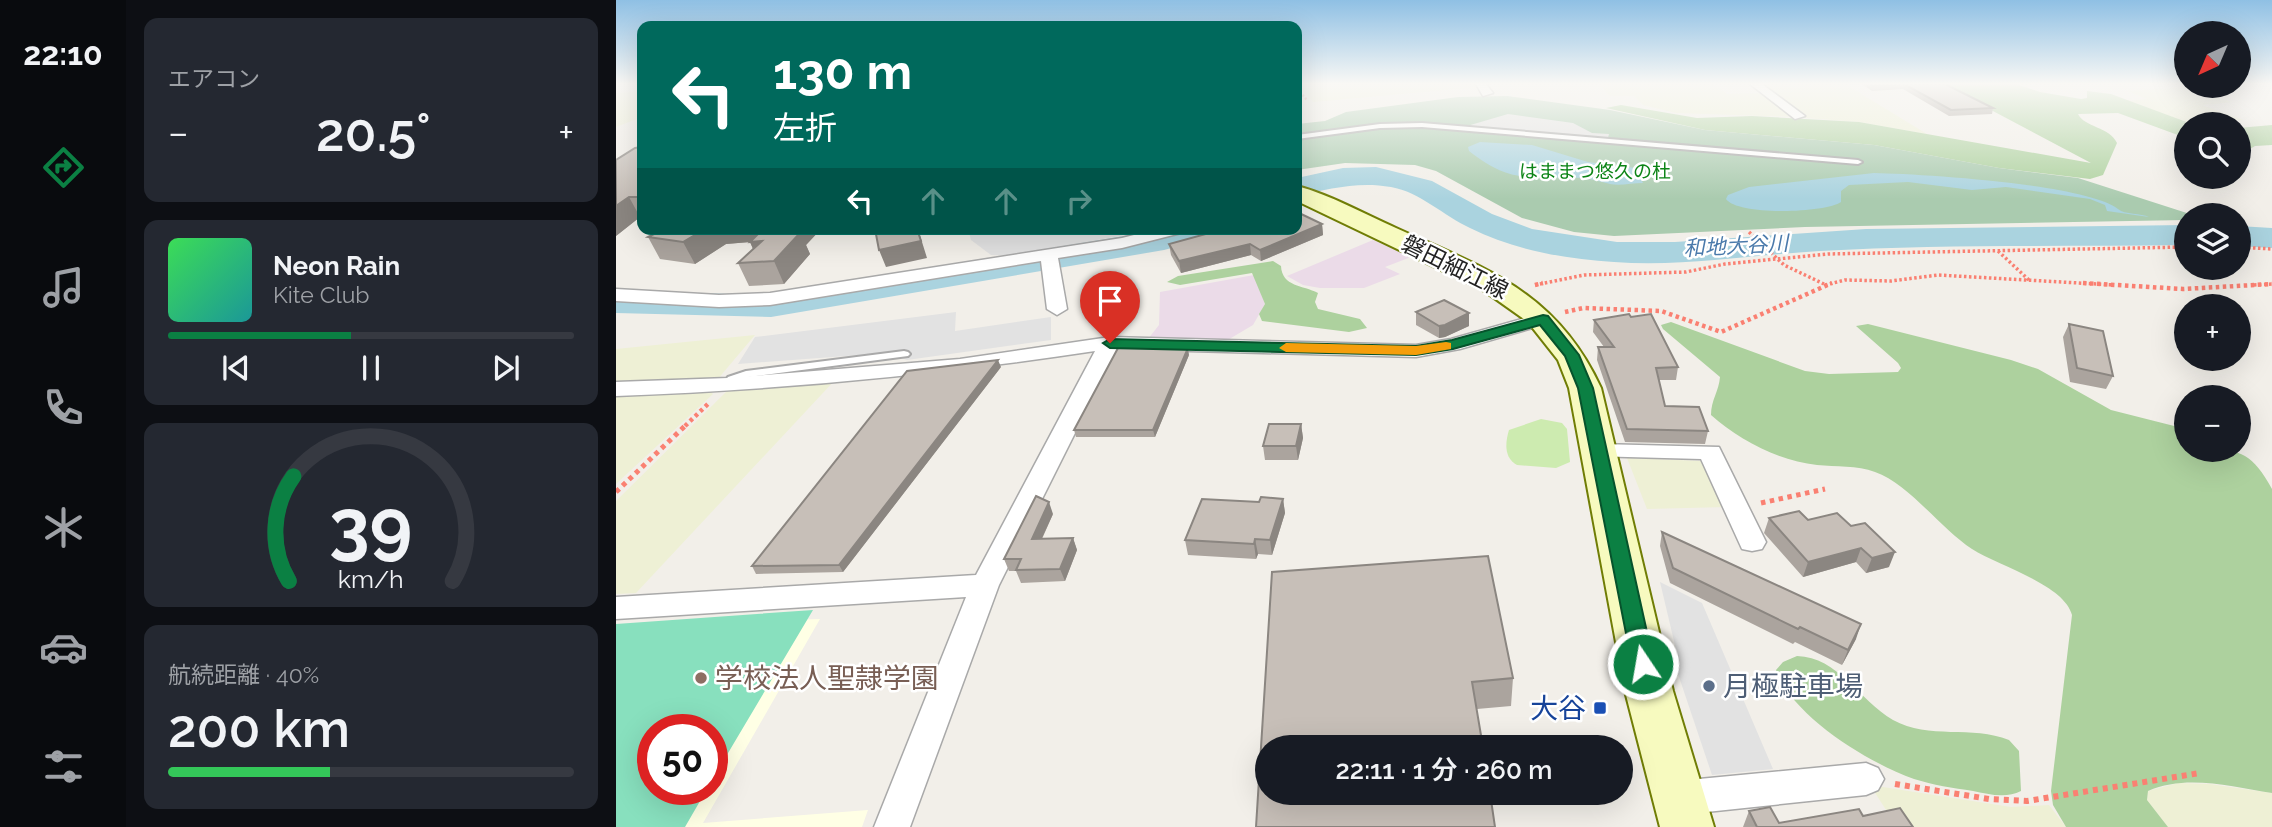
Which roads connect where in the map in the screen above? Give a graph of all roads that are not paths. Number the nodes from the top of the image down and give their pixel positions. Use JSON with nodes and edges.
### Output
{"nodes":[{"id":1,"x":1302,"y":136,"type":"edge"},
{"id":2,"x":1858,"y":162,"type":"dead end"},
{"id":3,"x":1302,"y":195,"type":"edge"},
{"id":4,"x":1174,"y":237,"type":"edge"},
{"id":5,"x":1050,"y":261,"type":"junction"},
{"id":6,"x":616,"y":295,"type":"edge"},
{"id":7,"x":1057,"y":309,"type":"dead end"},
{"id":8,"x":1542,"y":318,"type":"junction"},
{"id":9,"x":1110,"y":343,"type":"junction"},
{"id":10,"x":904,"y":354,"type":"dead end"},
{"id":11,"x":727,"y":385,"type":"junction"},
{"id":12,"x":616,"y":388,"type":"edge"},
{"id":13,"x":1599,"y":452,"type":"junction"},
{"id":14,"x":1752,"y":542,"type":"dead end"},
{"id":15,"x":985,"y":585,"type":"junction"},
{"id":16,"x":616,"y":608,"type":"edge"},
{"id":17,"x":1866,"y":779,"type":"road end"},
{"id":18,"x":1683,"y":813,"type":"edge"},
{"id":19,"x":892,"y":827,"type":"edge"}],
"edges":[{"from":1,"to":2,"type":"lane"},
{"from":3,"to":8,"type":"main road","name":"磐田細江線"},
{"from":4,"to":5,"type":"street"},
{"from":5,"to":6,"type":"street"},
{"from":5,"to":7,"type":"street"},
{"from":8,"to":9,"type":"street"},
{"from":8,"to":13,"type":"main road","name":"磐田細江線"},
{"from":9,"to":11,"type":"street"},
{"from":9,"to":15,"type":"street"},
{"from":10,"to":11,"type":"lane"},
{"from":11,"to":12,"type":"street"},
{"from":13,"to":14,"type":"street"},
{"from":13,"to":18,"type":"main road","name":"磐田細江線"},
{"from":15,"to":16,"type":"street"},
{"from":15,"to":19,"type":"street"},
{"from":17,"to":18,"type":"street"}]}
